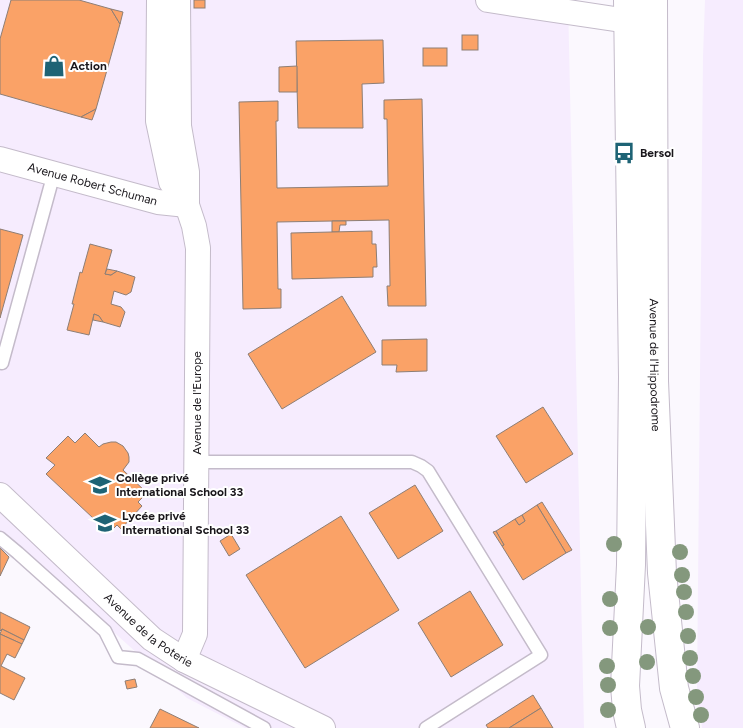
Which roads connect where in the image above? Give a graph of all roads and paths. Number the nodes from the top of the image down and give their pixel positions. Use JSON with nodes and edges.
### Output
{"nodes":[{"id":1,"x":159,"y":0,"type":"edge"},
{"id":2,"x":178,"y":0,"type":"edge"},
{"id":3,"x":488,"y":0,"type":"edge"},
{"id":4,"x":653,"y":0,"type":"edge"},
{"id":5,"x":628,"y":10,"type":"edge"},
{"id":6,"x":0,"y":159,"type":"edge"},
{"id":7,"x":54,"y":174,"type":"junction"},
{"id":8,"x":187,"y":205,"type":"junction"},
{"id":9,"x":0,"y":362,"type":"edge"},
{"id":10,"x":197,"y":462,"type":"junction"},
{"id":11,"x":0,"y":495,"type":"edge"},
{"id":12,"x":0,"y":538,"type":"edge"},
{"id":13,"x":184,"y":660,"type":"junction"},
{"id":14,"x":264,"y":728,"type":"edge"},
{"id":15,"x":323,"y":728,"type":"edge"},
{"id":16,"x":426,"y":728,"type":"edge"},
{"id":17,"x":631,"y":728,"type":"edge"},
{"id":18,"x":685,"y":728,"type":"edge"}],
"edges":[{"from":1,"to":8,"type":"street","name":"Avenue de l'Europe"},
{"from":2,"to":8,"type":"street","name":"Avenue de l'Europe"},
{"from":3,"to":5,"type":"street"},
{"from":4,"to":18,"type":"main road","name":"Avenue de l'Hippodrome"},
{"from":5,"to":17,"type":"main road","name":"Avenue de l'Hippodrome"},
{"from":6,"to":7,"type":"street","name":"Avenue Robert Schuman"},
{"from":7,"to":8,"type":"street","name":"Avenue Robert Schuman"},
{"from":7,"to":9,"type":"lane"},
{"from":8,"to":10,"type":"street","name":"Avenue de l'Europe"},
{"from":10,"to":13,"type":"street","name":"Avenue de l'Europe"},
{"from":10,"to":16,"type":"lane"},
{"from":11,"to":13,"type":"street","name":"Avenue de la Poterie"},
{"from":12,"to":14,"type":"lane"},
{"from":13,"to":15,"type":"street","name":"Avenue de la Poterie"}]}
